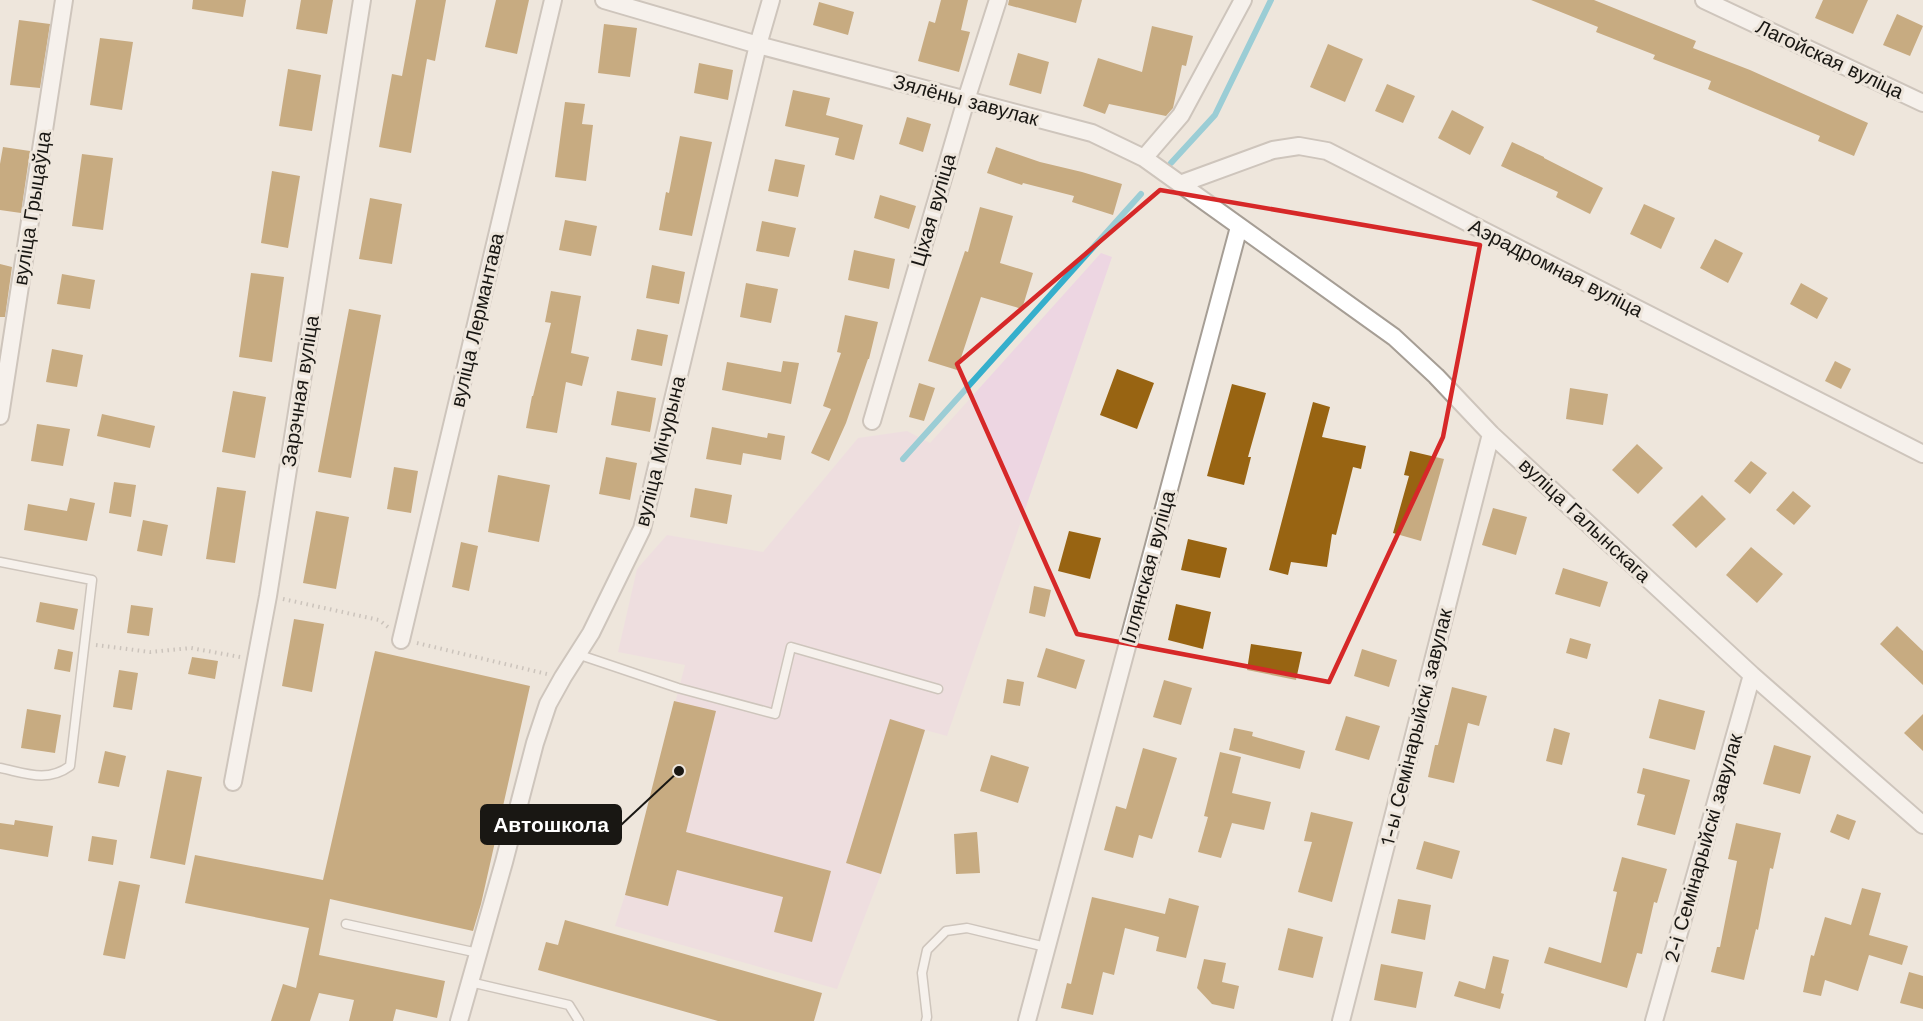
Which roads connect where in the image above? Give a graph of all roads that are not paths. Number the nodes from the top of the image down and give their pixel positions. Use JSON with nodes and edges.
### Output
{"nodes":[{"id":1,"x":64,"y":0,"type":"edge"},
{"id":2,"x":362,"y":0,"type":"edge"},
{"id":3,"x":553,"y":0,"type":"edge"},
{"id":4,"x":604,"y":0,"type":"edge"},
{"id":5,"x":771,"y":0,"type":"edge"},
{"id":6,"x":998,"y":0,"type":"edge"},
{"id":7,"x":1243,"y":0,"type":"edge"},
{"id":8,"x":1704,"y":0,"type":"edge"},
{"id":9,"x":758,"y":45,"type":"junction"},
{"id":10,"x":966,"y":100,"type":"junction"},
{"id":11,"x":1923,"y":103,"type":"edge"},
{"id":12,"x":1144,"y":158,"type":"junction"},
{"id":13,"x":1180,"y":184,"type":"junction"},
{"id":14,"x":1239,"y":227,"type":"junction"},
{"id":15,"x":0,"y":416,"type":"edge"},
{"id":16,"x":872,"y":421,"type":"dead end"},
{"id":17,"x":1491,"y":434,"type":"junction"},
{"id":18,"x":1923,"y":454,"type":"edge"},
{"id":19,"x":0,"y":562,"type":"edge"},
{"id":20,"x":401,"y":639,"type":"dead end"},
{"id":21,"x":577,"y":654,"type":"junction"},
{"id":22,"x":1752,"y":675,"type":"junction"},
{"id":23,"x":938,"y":689,"type":"dead end"},
{"id":24,"x":0,"y":768,"type":"edge"},
{"id":25,"x":233,"y":782,"type":"dead end"},
{"id":26,"x":1923,"y":825,"type":"edge"},
{"id":27,"x":346,"y":924,"type":"dead end"},
{"id":28,"x":1046,"y":947,"type":"junction"},
{"id":29,"x":478,"y":953,"type":"junction"},
{"id":30,"x":470,"y":982,"type":"junction"},
{"id":31,"x":459,"y":1021,"type":"edge"},
{"id":32,"x":579,"y":1021,"type":"edge"},
{"id":33,"x":926,"y":1021,"type":"edge"},
{"id":34,"x":1028,"y":1021,"type":"edge"},
{"id":35,"x":1341,"y":1021,"type":"edge"},
{"id":36,"x":1654,"y":1021,"type":"edge"}],
"edges":[{"from":1,"to":15,"type":"street","name":"вуліца Грыцаўца"},
{"from":2,"to":25,"type":"street","name":"Зарэчная вуліца"},
{"from":3,"to":20,"type":"street","name":"вуліца Лермантава"},
{"from":4,"to":9,"type":"street","name":"Зялёны завулак"},
{"from":5,"to":9,"type":"street","name":"вуліца Мічурына"},
{"from":6,"to":10,"type":"street","name":"Ціхая вуліца"},
{"from":7,"to":12,"type":"street"},
{"from":8,"to":11,"type":"street","name":"Лагойская вуліца"},
{"from":9,"to":10,"type":"street","name":"Зялёны завулак"},
{"from":9,"to":21,"type":"street","name":"вуліца Мічурына"},
{"from":10,"to":12,"type":"street","name":"Зялёны завулак"},
{"from":10,"to":16,"type":"street","name":"Ціхая вуліца"},
{"from":12,"to":13,"type":"street"},
{"from":13,"to":14,"type":"street"},
{"from":13,"to":18,"type":"street","name":"Аэрадромная вуліца"},
{"from":14,"to":17,"type":"street","name":"вуліца Галынскага"},
{"from":14,"to":28,"type":"street","name":"Іллянская вуліца"},
{"from":17,"to":22,"type":"street","name":"вуліца Галынскага"},
{"from":17,"to":35,"type":"street","name":"1-ы Семінарыйскі завулак"},
{"from":19,"to":24,"type":"lane"},
{"from":21,"to":23,"type":"lane"},
{"from":21,"to":29,"type":"street","name":"вуліца Мічурына"},
{"from":22,"to":26,"type":"street","name":"вуліца Галынскага"},
{"from":22,"to":36,"type":"street","name":"2-і Семінарыйскі завулак"},
{"from":27,"to":29,"type":"lane"},
{"from":28,"to":33,"type":"lane"},
{"from":28,"to":34,"type":"street","name":"Іллянская вуліца"},
{"from":29,"to":30,"type":"street","name":"вуліца Мічурына"},
{"from":30,"to":31,"type":"street","name":"вуліца Мічурына"},
{"from":30,"to":32,"type":"lane"}]}
